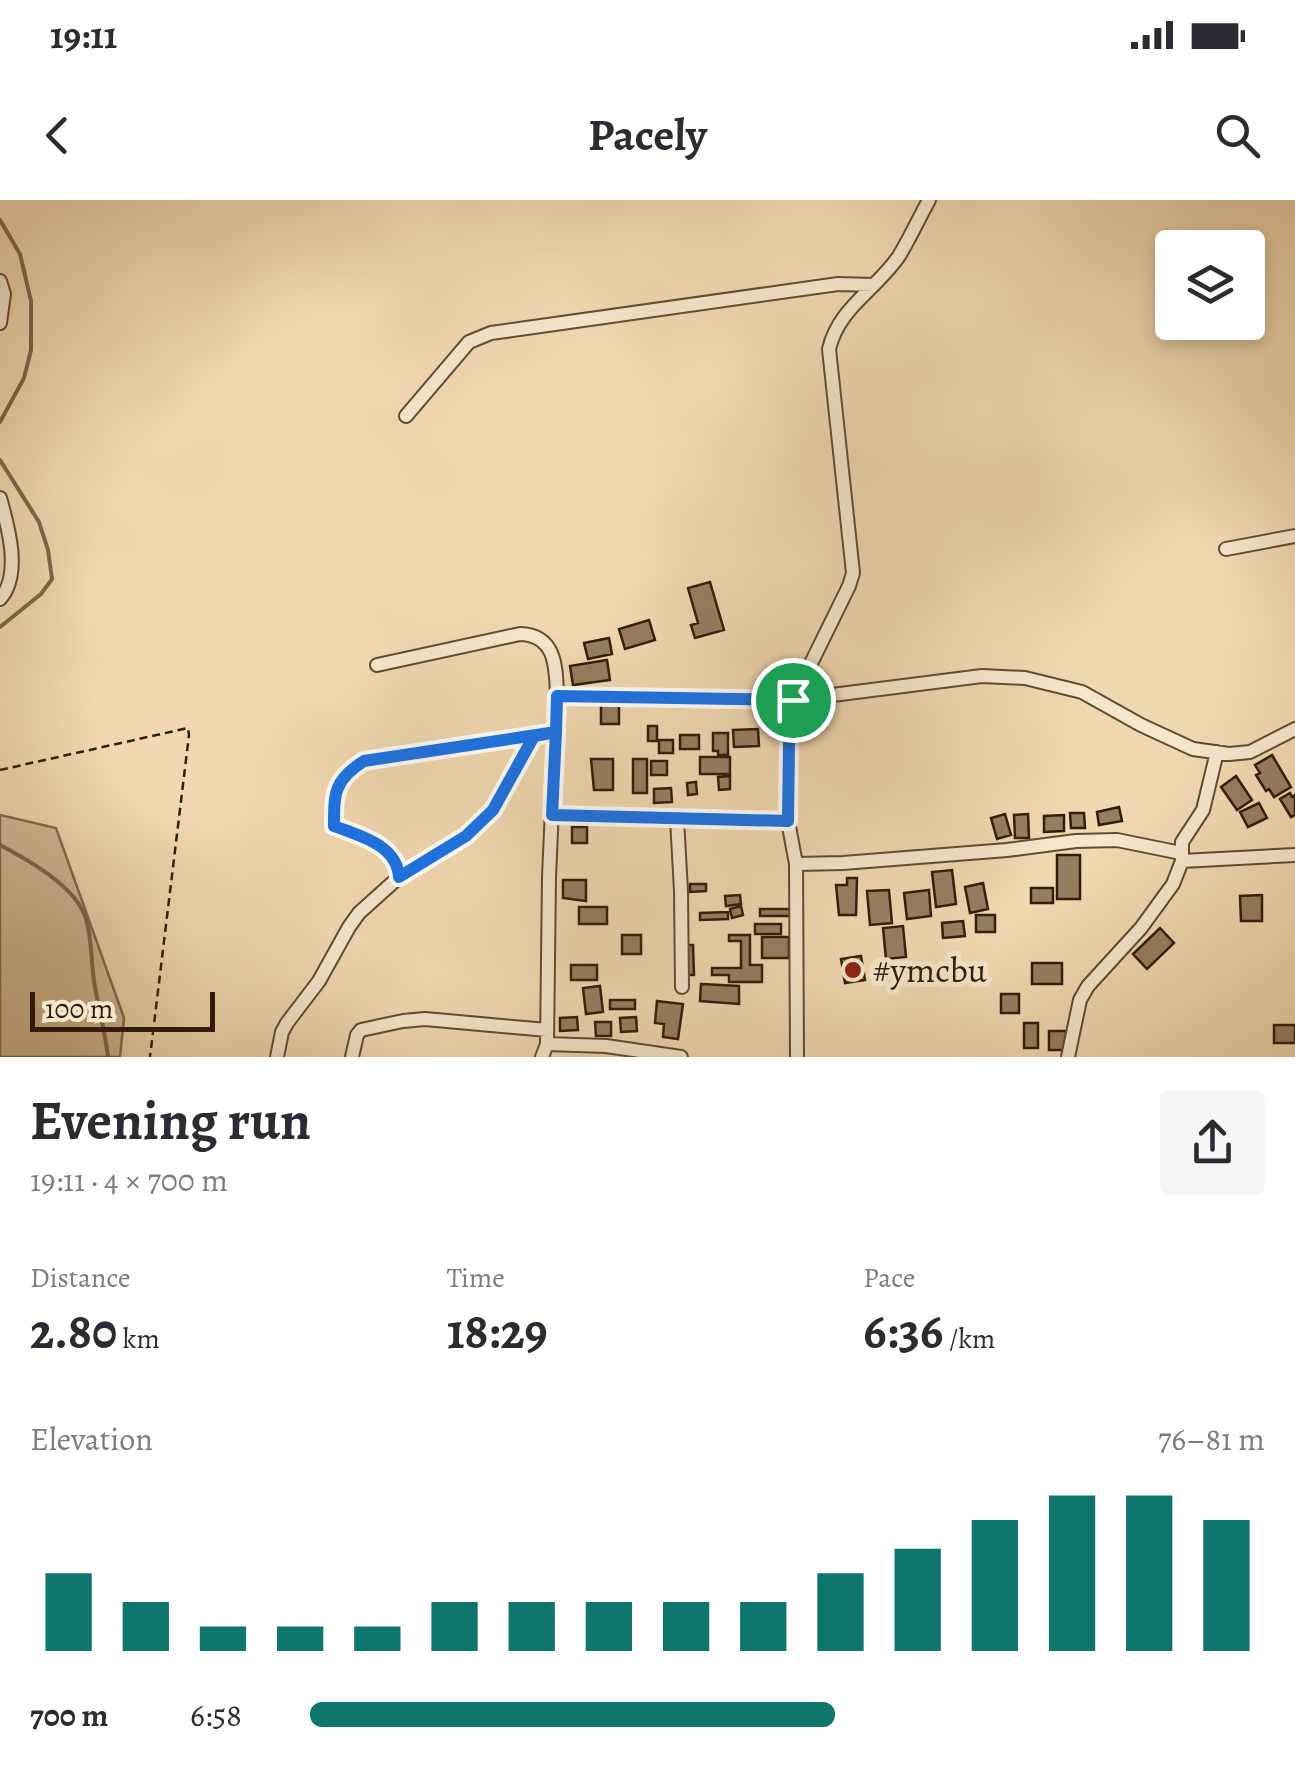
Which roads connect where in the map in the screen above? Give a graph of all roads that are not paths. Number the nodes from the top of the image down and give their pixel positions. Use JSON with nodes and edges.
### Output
{"nodes":[{"id":1,"x":929,"y":200,"type":"edge"},
{"id":2,"x":0,"y":281,"type":"edge"},
{"id":3,"x":874,"y":285,"type":"junction"},
{"id":4,"x":0,"y":323,"type":"edge"},
{"id":5,"x":406,"y":416,"type":"dead end"},
{"id":6,"x":0,"y":498,"type":"edge"},
{"id":7,"x":1295,"y":536,"type":"edge"},
{"id":8,"x":1226,"y":549,"type":"dead end"},
{"id":9,"x":0,"y":600,"type":"edge"},
{"id":10,"x":377,"y":665,"type":"dead end"},
{"id":11,"x":557,"y":696,"type":"junction"},
{"id":12,"x":793,"y":700,"type":"junction"},
{"id":13,"x":1295,"y":728,"type":"edge"},
{"id":14,"x":556,"y":732,"type":"junction"},
{"id":15,"x":534,"y":736,"type":"junction"},
{"id":16,"x":1217,"y":752,"type":"junction"},
{"id":17,"x":552,"y":815,"type":"junction"},
{"id":18,"x":677,"y":819,"type":"junction"},
{"id":19,"x":788,"y":821,"type":"junction"},
{"id":20,"x":1295,"y":854,"type":"edge"},
{"id":21,"x":1182,"y":857,"type":"junction"},
{"id":22,"x":796,"y":864,"type":"junction"},
{"id":23,"x":399,"y":877,"type":"junction"},
{"id":24,"x":682,"y":986,"type":"dead end"},
{"id":25,"x":545,"y":1043,"type":"edge"},
{"id":26,"x":607,"y":1051,"type":"edge"},
{"id":27,"x":277,"y":1057,"type":"edge"},
{"id":28,"x":352,"y":1057,"type":"edge"},
{"id":29,"x":681,"y":1057,"type":"edge"},
{"id":30,"x":797,"y":1057,"type":"edge"},
{"id":31,"x":1068,"y":1057,"type":"edge"}],
"edges":[{"from":1,"to":3,"type":"street"},
{"from":2,"to":4,"type":"street"},
{"from":3,"to":5,"type":"street"},
{"from":3,"to":12,"type":"street"},
{"from":6,"to":9,"type":"street"},
{"from":7,"to":8,"type":"street"},
{"from":10,"to":11,"type":"street"},
{"from":11,"to":12,"type":"street"},
{"from":11,"to":14,"type":"street"},
{"from":12,"to":16,"type":"street"},
{"from":12,"to":19,"type":"street"},
{"from":13,"to":16,"type":"street"},
{"from":14,"to":15,"type":"street"},
{"from":14,"to":17,"type":"street"},
{"from":15,"to":23,"type":"street"},
{"from":15,"to":23,"type":"street"},
{"from":16,"to":21,"type":"street"},
{"from":17,"to":18,"type":"street"},
{"from":17,"to":25,"type":"street"},
{"from":18,"to":19,"type":"street"},
{"from":18,"to":24,"type":"street"},
{"from":19,"to":22,"type":"street"},
{"from":20,"to":21,"type":"street"},
{"from":21,"to":22,"type":"street"},
{"from":21,"to":31,"type":"street"},
{"from":22,"to":30,"type":"street"},
{"from":23,"to":27,"type":"street"},
{"from":25,"to":26,"type":"street"},
{"from":25,"to":28,"type":"street"},
{"from":26,"to":29,"type":"street"}]}
